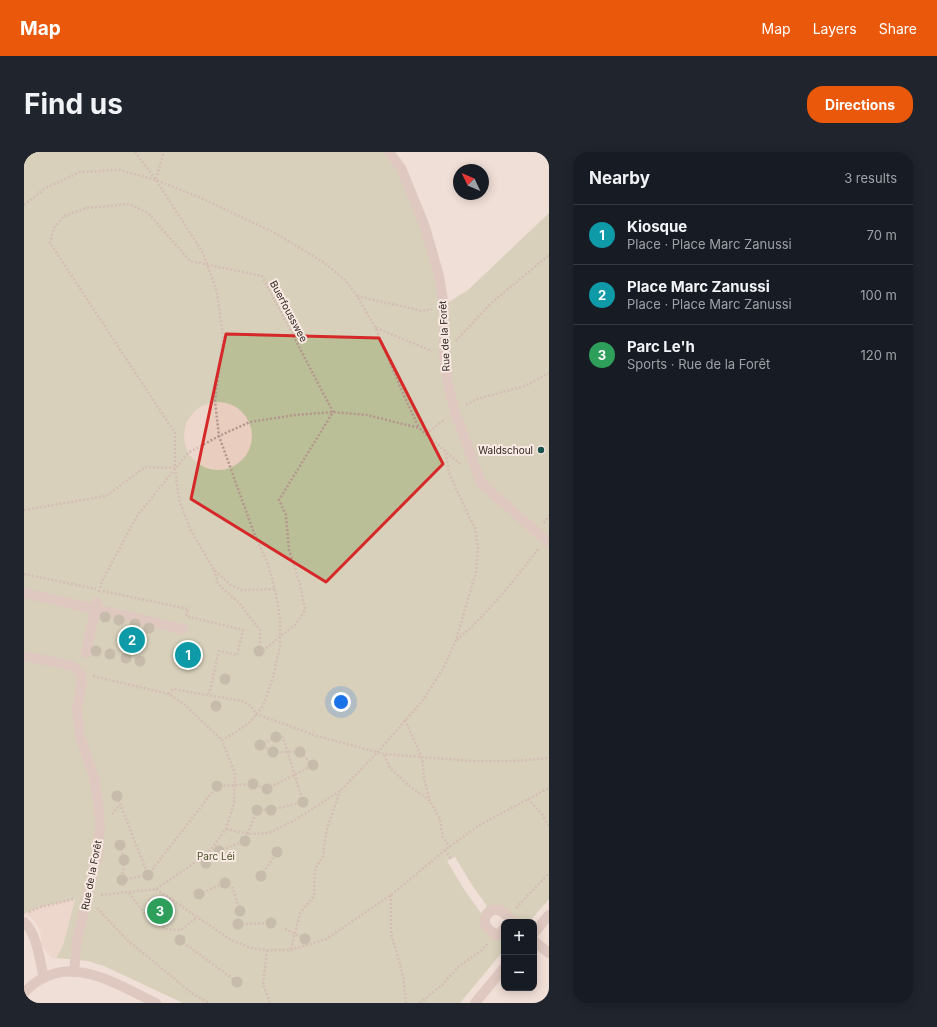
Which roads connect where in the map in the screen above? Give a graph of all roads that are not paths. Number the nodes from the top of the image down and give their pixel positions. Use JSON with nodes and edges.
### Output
{"nodes":[{"id":1,"x":389,"y":152,"type":"edge"},
{"id":2,"x":547,"y":542,"type":"edge"},
{"id":3,"x":24,"y":593,"type":"edge"},
{"id":4,"x":97,"y":603,"type":"junction"},
{"id":5,"x":183,"y":629,"type":"dead end"},
{"id":6,"x":86,"y":653,"type":"dead end"},
{"id":7,"x":24,"y":656,"type":"edge"},
{"id":8,"x":549,"y":915,"type":"edge"},
{"id":9,"x":25,"y":918,"type":"edge"},
{"id":10,"x":508,"y":919,"type":"edge"},
{"id":11,"x":537,"y":929,"type":"edge"},
{"id":12,"x":501,"y":931,"type":"edge"},
{"id":13,"x":537,"y":943,"type":"edge"},
{"id":14,"x":549,"y":953,"type":"edge"},
{"id":15,"x":74,"y":972,"type":"junction"},
{"id":16,"x":501,"y":972,"type":"edge"},
{"id":17,"x":44,"y":978,"type":"junction"},
{"id":18,"x":24,"y":993,"type":"edge"},
{"id":19,"x":156,"y":1003,"type":"edge"},
{"id":20,"x":475,"y":1003,"type":"edge"}],
"edges":[{"from":1,"to":2,"type":"street","name":"Rue de la Forêt"},
{"from":3,"to":4,"type":"street"},
{"from":4,"to":5,"type":"street"},
{"from":4,"to":6,"type":"street"},
{"from":7,"to":15,"type":"street","name":"Rue de la Forêt"},
{"from":8,"to":11,"type":"street"},
{"from":9,"to":17,"type":"street"},
{"from":10,"to":12,"type":"street"},
{"from":13,"to":14,"type":"street"},
{"from":15,"to":17,"type":"street"},
{"from":15,"to":19,"type":"street"},
{"from":16,"to":20,"type":"street"},
{"from":17,"to":18,"type":"street"}]}
